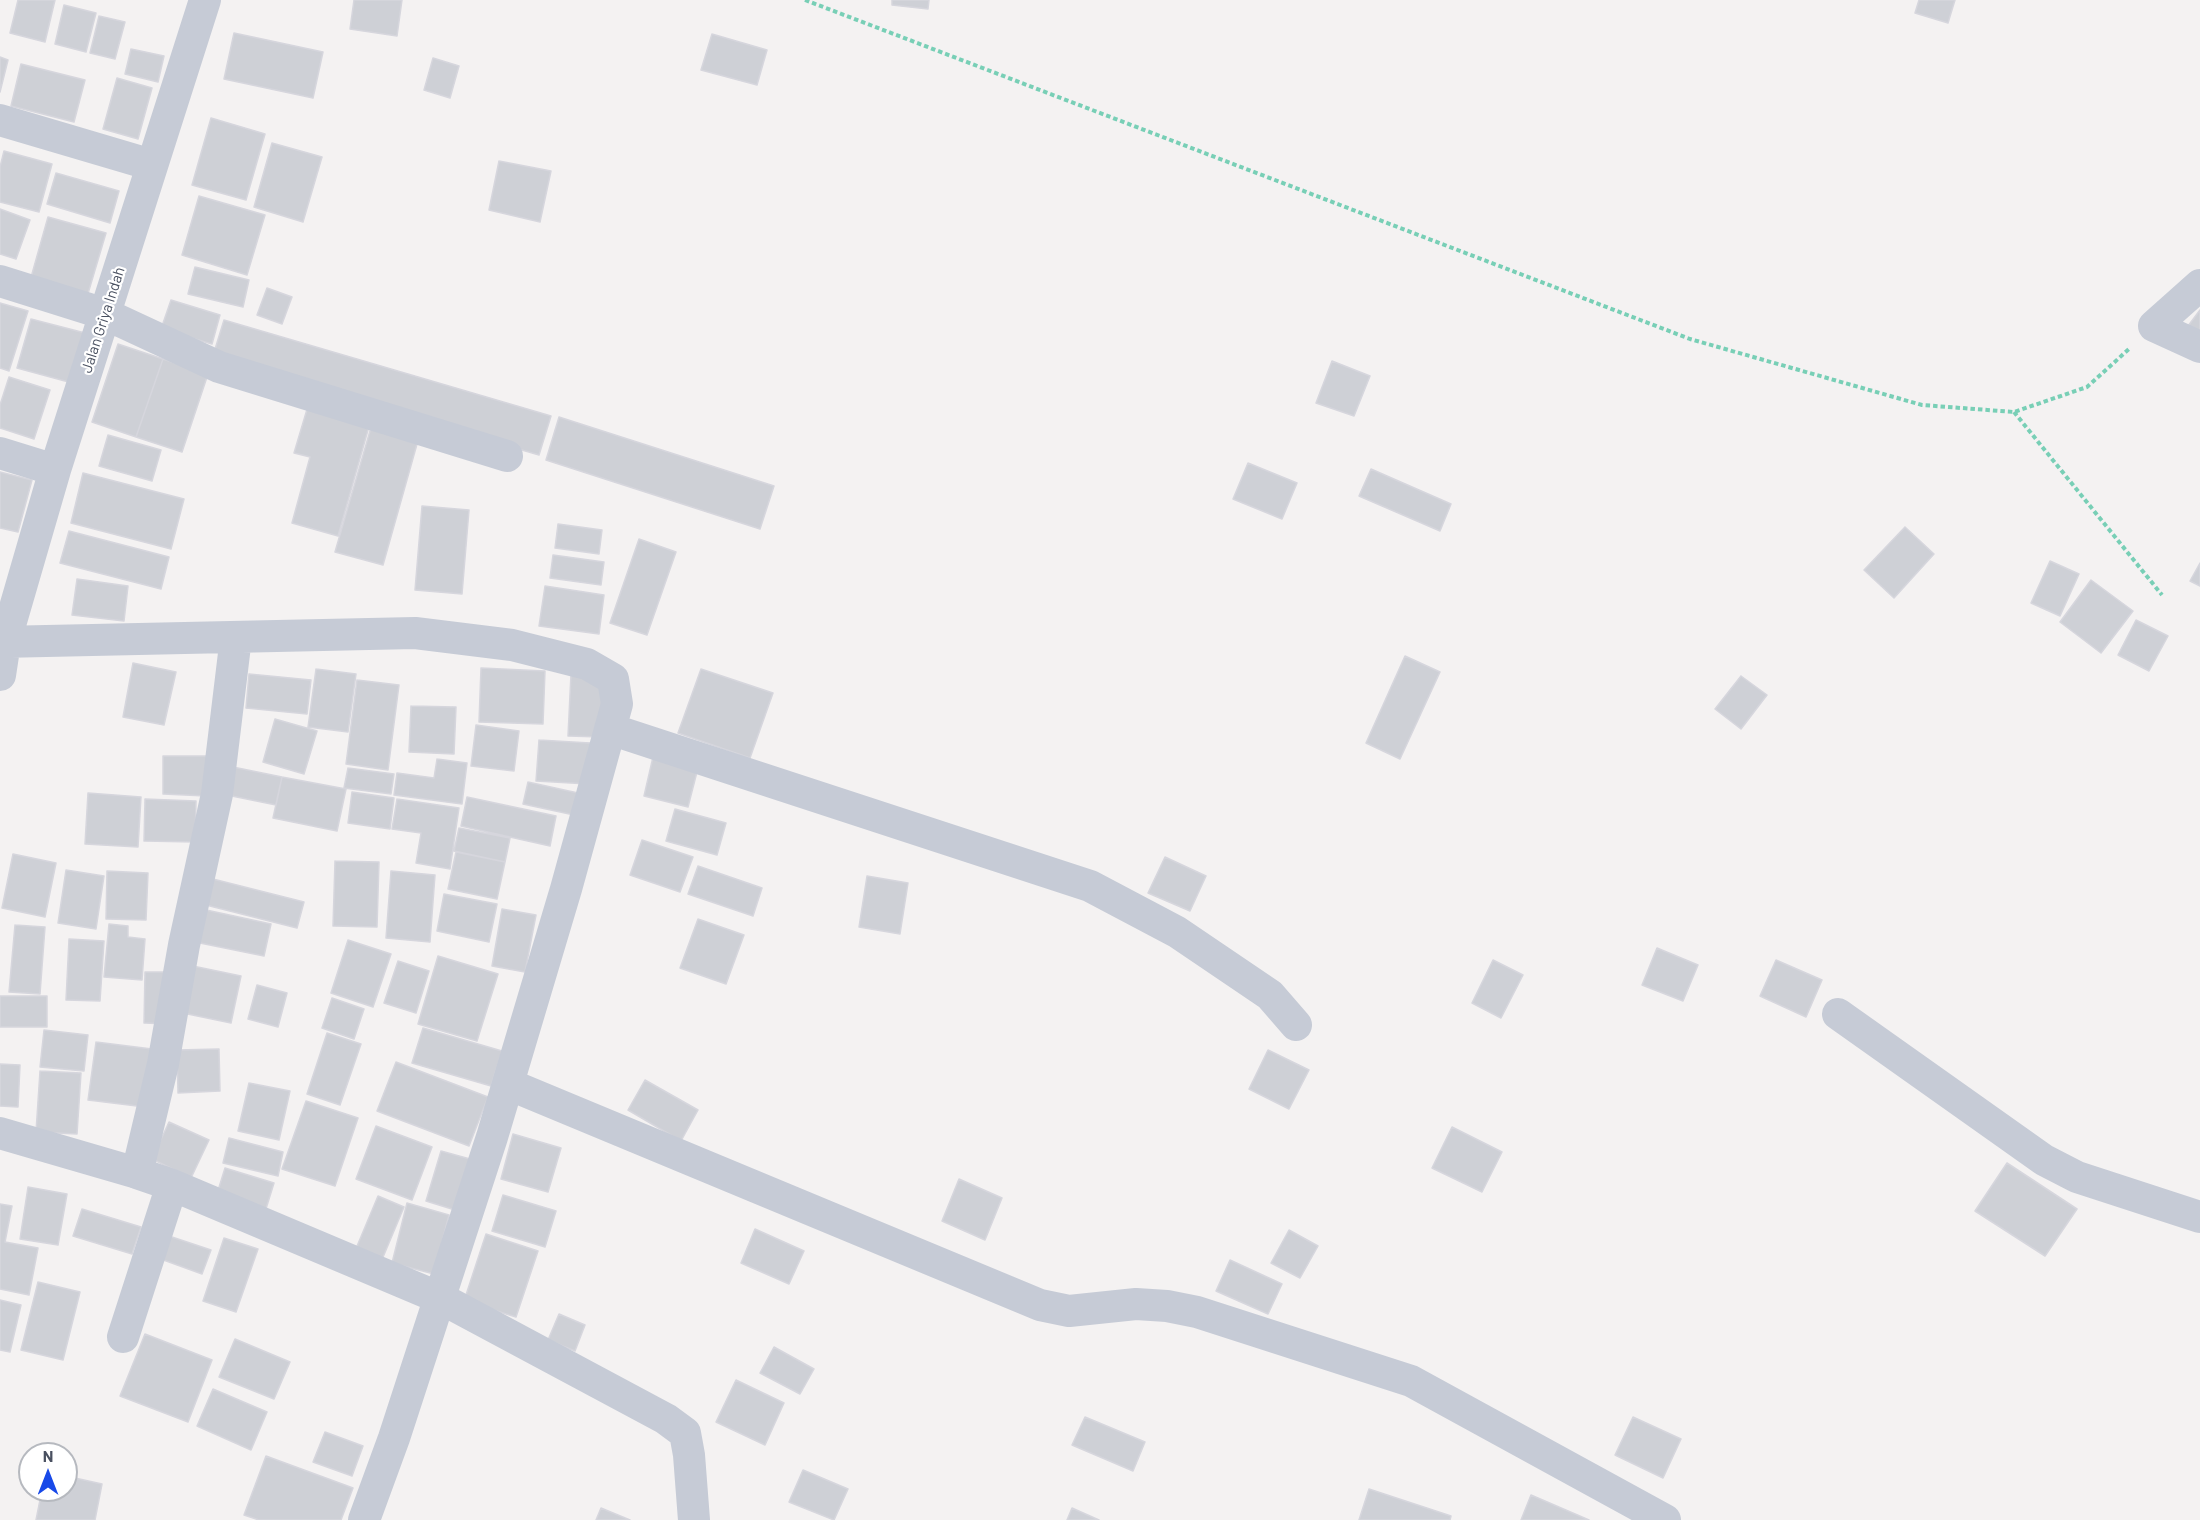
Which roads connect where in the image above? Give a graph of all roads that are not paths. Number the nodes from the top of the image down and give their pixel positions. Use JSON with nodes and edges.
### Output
{"nodes":[{"id":1,"x":205,"y":0,"type":"edge"},
{"id":2,"x":0,"y":120,"type":"edge"},
{"id":3,"x":152,"y":165,"type":"junction"},
{"id":4,"x":0,"y":281,"type":"edge"},
{"id":5,"x":2200,"y":285,"type":"edge"},
{"id":6,"x":105,"y":314,"type":"junction"},
{"id":7,"x":2200,"y":347,"type":"edge"},
{"id":8,"x":0,"y":453,"type":"edge"},
{"id":9,"x":507,"y":456,"type":"dead end"},
{"id":10,"x":55,"y":470,"type":"junction"},
{"id":11,"x":236,"y":637,"type":"junction"},
{"id":12,"x":3,"y":642,"type":"edge"},
{"id":13,"x":0,"y":675,"type":"edge"},
{"id":14,"x":610,"y":729,"type":"junction"},
{"id":15,"x":1838,"y":1014,"type":"dead end"},
{"id":16,"x":1296,"y":1025,"type":"dead end"},
{"id":17,"x":508,"y":1084,"type":"junction"},
{"id":18,"x":0,"y":1133,"type":"edge"},
{"id":19,"x":137,"y":1173,"type":"junction"},
{"id":20,"x":172,"y":1185,"type":"junction"},
{"id":21,"x":2200,"y":1217,"type":"edge"},
{"id":22,"x":440,"y":1298,"type":"junction"},
{"id":23,"x":123,"y":1336,"type":"dead end"},
{"id":24,"x":364,"y":1520,"type":"edge"},
{"id":25,"x":694,"y":1520,"type":"edge"},
{"id":26,"x":1665,"y":1520,"type":"edge"}],
"edges":[{"from":1,"to":3,"type":"street","name":"Jalan Griya Indah"},
{"from":2,"to":3,"type":"street"},
{"from":3,"to":6,"type":"street","name":"Jalan Griya Indah"},
{"from":4,"to":6,"type":"street"},
{"from":5,"to":7,"type":"street"},
{"from":6,"to":9,"type":"street"},
{"from":6,"to":10,"type":"street","name":"Jalan Griya Indah"},
{"from":8,"to":10,"type":"street"},
{"from":10,"to":12,"type":"street","name":"Jalan Griya Indah"},
{"from":11,"to":12,"type":"street"},
{"from":11,"to":14,"type":"street"},
{"from":11,"to":19,"type":"street"},
{"from":12,"to":13,"type":"street","name":"Jalan Griya Indah"},
{"from":14,"to":16,"type":"street"},
{"from":14,"to":17,"type":"street"},
{"from":15,"to":21,"type":"street"},
{"from":17,"to":22,"type":"street"},
{"from":17,"to":26,"type":"street"},
{"from":18,"to":19,"type":"street"},
{"from":19,"to":20,"type":"street"},
{"from":20,"to":22,"type":"street"},
{"from":20,"to":23,"type":"street"},
{"from":22,"to":24,"type":"street"},
{"from":22,"to":25,"type":"street"}]}
